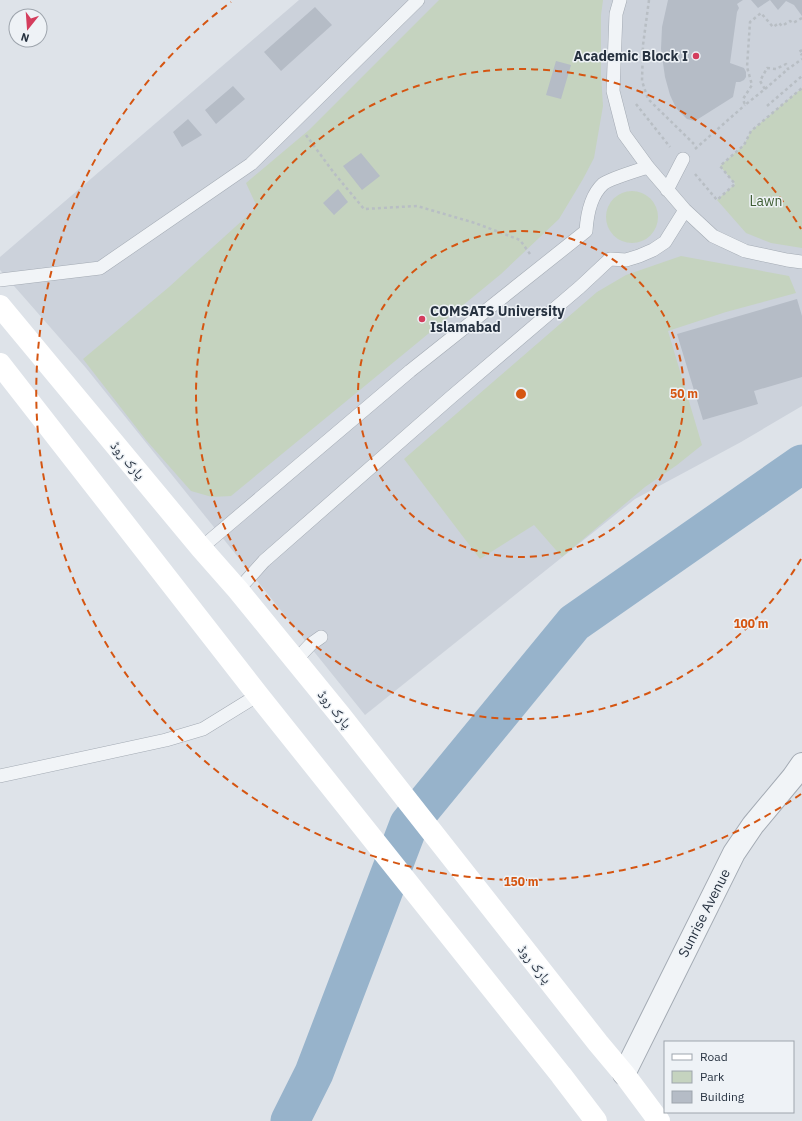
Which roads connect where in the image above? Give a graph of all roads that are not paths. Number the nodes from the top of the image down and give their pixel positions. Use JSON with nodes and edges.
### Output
{"nodes":[{"id":1,"x":418,"y":0,"type":"edge"},
{"id":2,"x":620,"y":0,"type":"edge"},
{"id":3,"x":683,"y":160,"type":"road end"},
{"id":4,"x":648,"y":166,"type":"junction"},
{"id":5,"x":667,"y":190,"type":"junction"},
{"id":6,"x":685,"y":210,"type":"junction"},
{"id":7,"x":802,"y":262,"type":"edge"},
{"id":8,"x":0,"y":280,"type":"edge"},
{"id":9,"x":0,"y":306,"type":"edge"},
{"id":10,"x":0,"y":364,"type":"edge"},
{"id":11,"x":201,"y":548,"type":"junction"},
{"id":12,"x":238,"y":590,"type":"junction"},
{"id":13,"x":322,"y":637,"type":"dead end"},
{"id":14,"x":295,"y":660,"type":"junction"},
{"id":15,"x":258,"y":695,"type":"junction"},
{"id":16,"x":802,"y":764,"type":"edge"},
{"id":17,"x":0,"y":776,"type":"edge"},
{"id":18,"x":624,"y":1074,"type":"junction"},
{"id":19,"x":596,"y":1121,"type":"edge"},
{"id":20,"x":659,"y":1121,"type":"edge"}],
"edges":[{"from":1,"to":8,"type":"lane"},
{"from":2,"to":4,"type":"lane"},
{"from":3,"to":5,"type":"lane"},
{"from":4,"to":5,"type":"lane"},
{"from":4,"to":11,"type":"lane"},
{"from":5,"to":6,"type":"lane"},
{"from":6,"to":7,"type":"lane"},
{"from":6,"to":12,"type":"lane"},
{"from":9,"to":11,"type":"main road","name":"پارک روڈ"},
{"from":10,"to":15,"type":"main road"},
{"from":11,"to":12,"type":"main road","name":"پارک روڈ"},
{"from":12,"to":14,"type":"main road","name":"پارک روڈ"},
{"from":13,"to":14,"type":"lane"},
{"from":14,"to":18,"type":"main road","name":"پارک روڈ"},
{"from":15,"to":17,"type":"lane"},
{"from":15,"to":19,"type":"main road"},
{"from":16,"to":18,"type":"street","name":"Sunrise Avenue"},
{"from":18,"to":20,"type":"main road","name":"پارک روڈ"}]}
